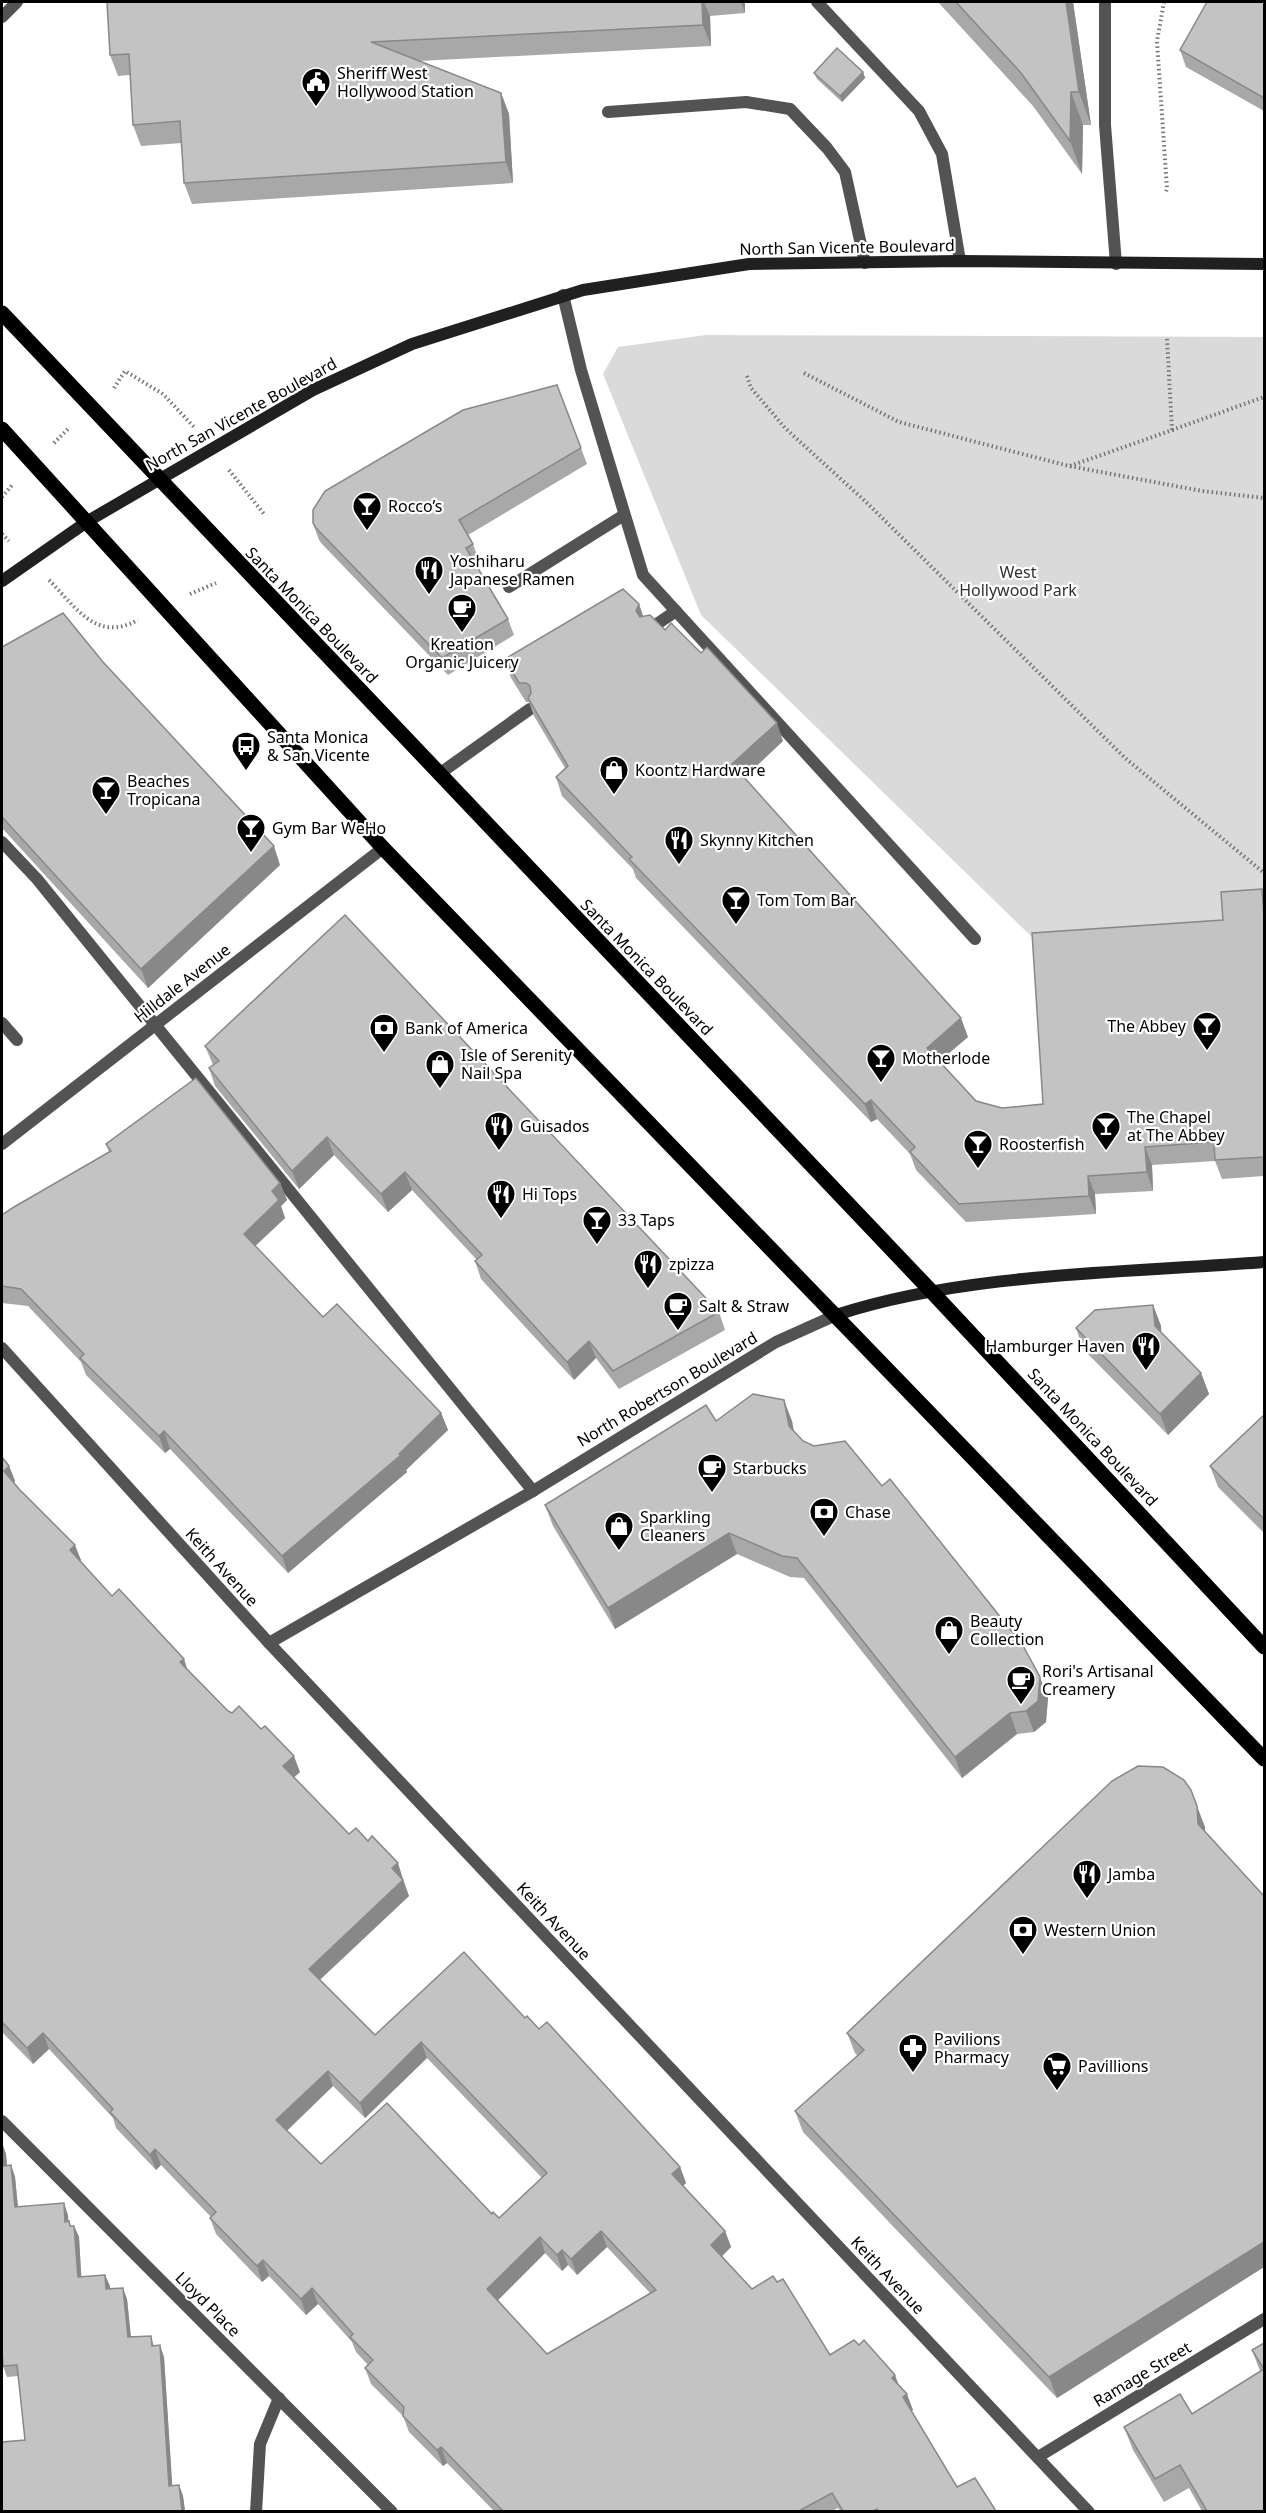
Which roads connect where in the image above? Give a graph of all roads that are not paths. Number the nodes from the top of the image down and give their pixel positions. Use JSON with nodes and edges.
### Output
{"nodes":[{"id":1,"x":17,"y":2,"type":"edge"},
{"id":2,"x":816,"y":2,"type":"edge"},
{"id":3,"x":1105,"y":2,"type":"edge"},
{"id":4,"x":2,"y":17,"type":"edge"},
{"id":5,"x":608,"y":112,"type":"dead end"},
{"id":6,"x":960,"y":261,"type":"junction"},
{"id":7,"x":865,"y":263,"type":"junction"},
{"id":8,"x":1116,"y":264,"type":"junction"},
{"id":9,"x":1264,"y":264,"type":"edge"},
{"id":10,"x":564,"y":295,"type":"junction"},
{"id":11,"x":2,"y":313,"type":"edge"},
{"id":12,"x":2,"y":429,"type":"edge"},
{"id":13,"x":158,"y":479,"type":"junction"},
{"id":14,"x":624,"y":515,"type":"junction"},
{"id":15,"x":88,"y":521,"type":"junction"},
{"id":16,"x":2,"y":581,"type":"edge"},
{"id":17,"x":509,"y":587,"type":"dead end"},
{"id":18,"x":676,"y":611,"type":"junction"},
{"id":19,"x":651,"y":628,"type":"edge"},
{"id":20,"x":530,"y":709,"type":"edge"},
{"id":21,"x":439,"y":774,"type":"junction"},
{"id":22,"x":2,"y":842,"type":"edge"},
{"id":23,"x":383,"y":848,"type":"junction"},
{"id":24,"x":975,"y":939,"type":"dead end"},
{"id":25,"x":2,"y":1023,"type":"edge"},
{"id":26,"x":156,"y":1024,"type":"junction"},
{"id":27,"x":17,"y":1040,"type":"dead end"},
{"id":28,"x":2,"y":1144,"type":"edge"},
{"id":29,"x":1264,"y":1262,"type":"edge"},
{"id":30,"x":932,"y":1292,"type":"junction"},
{"id":31,"x":836,"y":1314,"type":"junction"},
{"id":32,"x":2,"y":1348,"type":"edge"},
{"id":33,"x":533,"y":1491,"type":"junction"},
{"id":34,"x":269,"y":1643,"type":"junction"},
{"id":35,"x":1264,"y":1647,"type":"edge"},
{"id":36,"x":1264,"y":1759,"type":"edge"},
{"id":37,"x":2,"y":2121,"type":"edge"},
{"id":38,"x":1264,"y":2319,"type":"edge"},
{"id":39,"x":279,"y":2398,"type":"junction"},
{"id":40,"x":1038,"y":2457,"type":"junction"},
{"id":41,"x":256,"y":2511,"type":"edge"},
{"id":42,"x":392,"y":2511,"type":"edge"},
{"id":43,"x":1089,"y":2511,"type":"edge"}],
"edges":[{"from":1,"to":4,"type":"street"},
{"from":2,"to":6,"type":"street"},
{"from":3,"to":8,"type":"street"},
{"from":5,"to":7,"type":"street"},
{"from":6,"to":7,"type":"main road","name":"North San Vicente Boulevard"},
{"from":6,"to":8,"type":"main road","name":"North San Vicente Boulevard"},
{"from":7,"to":10,"type":"main road","name":"North San Vicente Boulevard"},
{"from":8,"to":9,"type":"main road","name":"North San Vicente Boulevard"},
{"from":10,"to":13,"type":"main road","name":"North San Vicente Boulevard"},
{"from":10,"to":14,"type":"street"},
{"from":11,"to":13,"type":"main road","name":"Santa Monica Boulevard"},
{"from":12,"to":15,"type":"main road"},
{"from":13,"to":15,"type":"main road","name":"North San Vicente Boulevard"},
{"from":13,"to":21,"type":"main road","name":"Santa Monica Boulevard"},
{"from":14,"to":17,"type":"street"},
{"from":14,"to":18,"type":"street"},
{"from":15,"to":16,"type":"main road","name":"North San Vicente Boulevard"},
{"from":15,"to":23,"type":"main road"},
{"from":18,"to":19,"type":"street"},
{"from":18,"to":24,"type":"street"},
{"from":20,"to":21,"type":"street"},
{"from":21,"to":30,"type":"main road","name":"Santa Monica Boulevard"},
{"from":22,"to":26,"type":"street"},
{"from":23,"to":26,"type":"street","name":"Hilldale Avenue"},
{"from":23,"to":31,"type":"main road"},
{"from":25,"to":27,"type":"street"},
{"from":26,"to":28,"type":"street","name":"Hilldale Avenue"},
{"from":26,"to":33,"type":"street"},
{"from":29,"to":30,"type":"main road","name":"North Robertson Boulevard"},
{"from":30,"to":31,"type":"main road","name":"North Robertson Boulevard"},
{"from":30,"to":35,"type":"main road","name":"Santa Monica Boulevard"},
{"from":31,"to":33,"type":"street","name":"North Robertson Boulevard"},
{"from":31,"to":36,"type":"main road"},
{"from":32,"to":34,"type":"street","name":"Keith Avenue"},
{"from":33,"to":34,"type":"street","name":"North Robertson Boulevard"},
{"from":34,"to":40,"type":"street","name":"Keith Avenue"},
{"from":37,"to":39,"type":"street","name":"Lloyd Place"},
{"from":38,"to":40,"type":"street","name":"Ramage Street"},
{"from":39,"to":41,"type":"street"},
{"from":39,"to":42,"type":"street","name":"Lloyd Place"},
{"from":40,"to":43,"type":"street","name":"Keith Avenue"}]}
